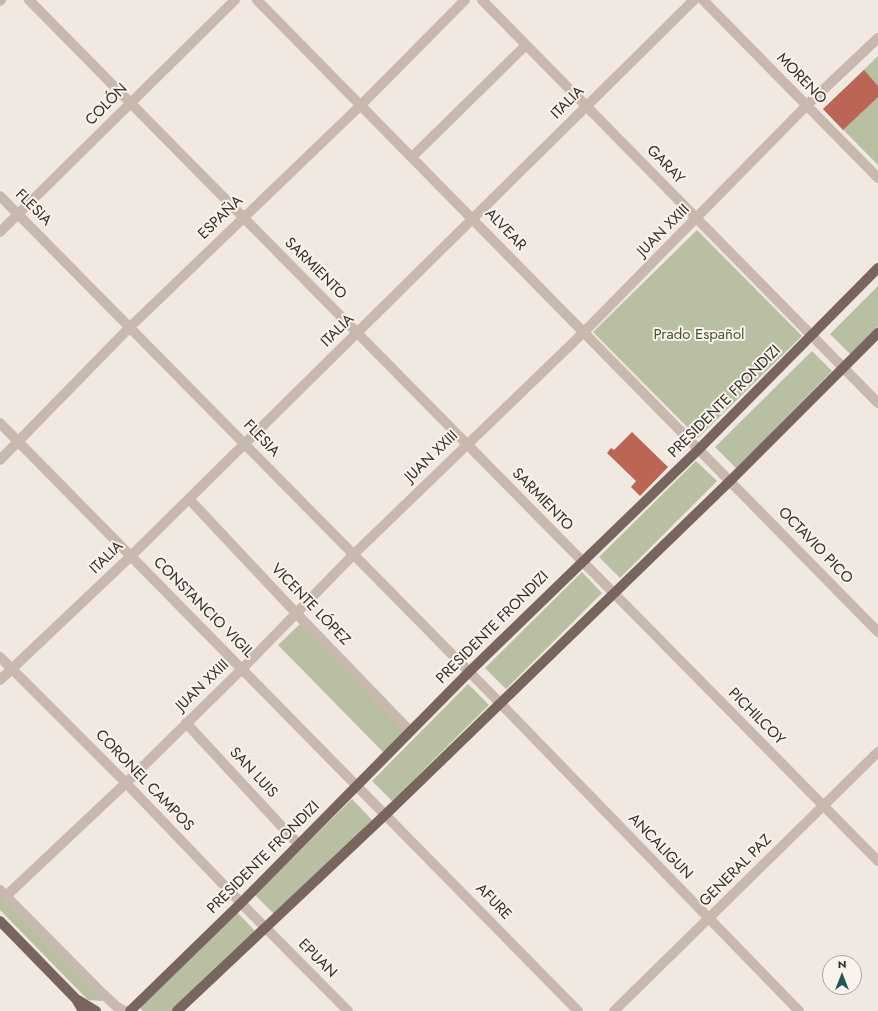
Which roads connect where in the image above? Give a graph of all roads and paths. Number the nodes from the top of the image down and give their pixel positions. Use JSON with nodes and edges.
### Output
{"nodes":[{"id":1,"x":28,"y":0,"type":"edge"},
{"id":2,"x":235,"y":0,"type":"edge"},
{"id":3,"x":257,"y":0,"type":"edge"},
{"id":4,"x":465,"y":0,"type":"edge"},
{"id":5,"x":482,"y":0,"type":"edge"},
{"id":6,"x":694,"y":0,"type":"edge"},
{"id":7,"x":703,"y":0,"type":"edge"},
{"id":8,"x":878,"y":38,"type":"edge"},
{"id":9,"x":526,"y":45,"type":"junction"},
{"id":10,"x":130,"y":103,"type":"junction"},
{"id":11,"x":361,"y":105,"type":"junction"},
{"id":12,"x":586,"y":106,"type":"junction"},
{"id":13,"x":806,"y":106,"type":"junction"},
{"id":14,"x":412,"y":157,"type":"junction"},
{"id":15,"x":878,"y":178,"type":"edge"},
{"id":16,"x":0,"y":196,"type":"edge"},
{"id":17,"x":18,"y":214,"type":"junction"},
{"id":18,"x":243,"y":217,"type":"junction"},
{"id":19,"x":472,"y":218,"type":"junction"},
{"id":20,"x":697,"y":219,"type":"junction"},
{"id":21,"x":0,"y":232,"type":"edge"},
{"id":22,"x":878,"y":268,"type":"edge"},
{"id":23,"x":130,"y":327,"type":"junction"},
{"id":24,"x":584,"y":332,"type":"junction"},
{"id":25,"x":357,"y":333,"type":"junction"},
{"id":26,"x":878,"y":333,"type":"edge"},
{"id":27,"x":812,"y":336,"type":"junction"},
{"id":28,"x":843,"y":368,"type":"junction"},
{"id":29,"x":878,"y":403,"type":"edge"},
{"id":30,"x":0,"y":423,"type":"edge"},
{"id":31,"x":18,"y":442,"type":"junction"},
{"id":32,"x":245,"y":444,"type":"junction"},
{"id":33,"x":466,"y":444,"type":"junction"},
{"id":34,"x":699,"y":449,"type":"junction"},
{"id":35,"x":0,"y":460,"type":"edge"},
{"id":36,"x":730,"y":481,"type":"junction"},
{"id":37,"x":189,"y":499,"type":"junction"},
{"id":38,"x":354,"y":554,"type":"junction"},
{"id":39,"x":131,"y":556,"type":"junction"},
{"id":40,"x":582,"y":562,"type":"junction"},
{"id":41,"x":612,"y":593,"type":"junction"},
{"id":42,"x":296,"y":614,"type":"junction"},
{"id":43,"x":878,"y":632,"type":"edge"},
{"id":44,"x":0,"y":657,"type":"edge"},
{"id":45,"x":12,"y":669,"type":"junction"},
{"id":46,"x":242,"y":669,"type":"junction"},
{"id":47,"x":469,"y":672,"type":"junction"},
{"id":48,"x":0,"y":680,"type":"edge"},
{"id":49,"x":500,"y":703,"type":"junction"},
{"id":50,"x":186,"y":723,"type":"junction"},
{"id":51,"x":410,"y":732,"type":"junction"},
{"id":52,"x":878,"y":752,"type":"edge"},
{"id":53,"x":126,"y":783,"type":"junction"},
{"id":54,"x":357,"y":786,"type":"junction"},
{"id":55,"x":823,"y":806,"type":"junction"},
{"id":56,"x":386,"y":814,"type":"junction"},
{"id":57,"x":298,"y":844,"type":"junction"},
{"id":58,"x":878,"y":861,"type":"edge"},
{"id":59,"x":3,"y":893,"type":"edge"},
{"id":60,"x":241,"y":903,"type":"junction"},
{"id":61,"x":708,"y":918,"type":"junction"},
{"id":62,"x":0,"y":921,"type":"edge"},
{"id":63,"x":265,"y":928,"type":"junction"},
{"id":64,"x":76,"y":999,"type":"junction"},
{"id":65,"x":84,"y":1011,"type":"edge"},
{"id":66,"x":96,"y":1011,"type":"edge"},
{"id":67,"x":130,"y":1011,"type":"edge"},
{"id":68,"x":177,"y":1011,"type":"edge"},
{"id":69,"x":348,"y":1011,"type":"edge"},
{"id":70,"x":578,"y":1011,"type":"edge"},
{"id":71,"x":614,"y":1011,"type":"edge"},
{"id":72,"x":799,"y":1011,"type":"edge"}],
"edges":[{"from":1,"to":10,"type":"street","name":"SARMIENTO"},
{"from":2,"to":10,"type":"street","name":"COLÓN"},
{"from":3,"to":11,"type":"street","name":"ALVEAR"},
{"from":4,"to":11,"type":"street","name":"ESPAÑA"},
{"from":5,"to":9,"type":"street","name":"GARAY"},
{"from":6,"to":12,"type":"street","name":"ITALIA"},
{"from":7,"to":13,"type":"street","name":"MORENO"},
{"from":8,"to":13,"type":"street","name":"JUAN XXIII"},
{"from":9,"to":12,"type":"street","name":"GARAY"},
{"from":9,"to":14,"type":"street"},
{"from":10,"to":17,"type":"street","name":"COLÓN"},
{"from":10,"to":18,"type":"street","name":"SARMIENTO"},
{"from":11,"to":14,"type":"street","name":"ALVEAR"},
{"from":11,"to":18,"type":"street","name":"ESPAÑA"},
{"from":12,"to":19,"type":"street","name":"ITALIA"},
{"from":12,"to":20,"type":"street","name":"GARAY"},
{"from":13,"to":15,"type":"street","name":"MORENO"},
{"from":13,"to":20,"type":"street","name":"JUAN XXIII"},
{"from":14,"to":19,"type":"street","name":"ALVEAR"},
{"from":16,"to":17,"type":"street","name":"FLESIA"},
{"from":17,"to":21,"type":"street","name":"COLÓN"},
{"from":17,"to":23,"type":"street","name":"FLESIA"},
{"from":18,"to":23,"type":"street","name":"ESPAÑA"},
{"from":18,"to":25,"type":"street","name":"SARMIENTO"},
{"from":19,"to":24,"type":"street","name":"ALVEAR"},
{"from":19,"to":25,"type":"street","name":"ITALIA"},
{"from":20,"to":24,"type":"street","name":"JUAN XXIII"},
{"from":20,"to":27,"type":"street","name":"GARAY"},
{"from":22,"to":27,"type":"main road","name":"PRESIDENTE FRONDIZI"},
{"from":23,"to":31,"type":"street","name":"ESPAÑA"},
{"from":23,"to":32,"type":"street","name":"FLESIA"},
{"from":24,"to":33,"type":"street","name":"JUAN XXIII"},
{"from":24,"to":34,"type":"street","name":"ALVEAR"},
{"from":25,"to":32,"type":"street","name":"ITALIA"},
{"from":25,"to":33,"type":"street","name":"SARMIENTO"},
{"from":26,"to":28,"type":"main road"},
{"from":27,"to":28,"type":"street","name":"GARAY"},
{"from":27,"to":34,"type":"main road","name":"PRESIDENTE FRONDIZI"},
{"from":28,"to":29,"type":"street","name":"GARAY"},
{"from":28,"to":36,"type":"main road"},
{"from":30,"to":31,"type":"street","name":"CONSTANCIO VIGIL"},
{"from":31,"to":35,"type":"street","name":"ESPAÑA"},
{"from":31,"to":39,"type":"street","name":"CONSTANCIO VIGIL"},
{"from":32,"to":37,"type":"street","name":"ITALIA"},
{"from":32,"to":38,"type":"street","name":"FLESIA"},
{"from":33,"to":38,"type":"street","name":"JUAN XXIII"},
{"from":33,"to":40,"type":"street","name":"SARMIENTO"},
{"from":34,"to":36,"type":"street","name":"ALVEAR"},
{"from":34,"to":40,"type":"main road","name":"PRESIDENTE FRONDIZI"},
{"from":36,"to":41,"type":"main road"},
{"from":36,"to":43,"type":"street","name":"OCTAVIO PICO"},
{"from":37,"to":39,"type":"street","name":"ITALIA"},
{"from":37,"to":42,"type":"street","name":"VICENTE LÓPEZ"},
{"from":38,"to":42,"type":"street","name":"JUAN XXIII"},
{"from":38,"to":47,"type":"street","name":"FLESIA"},
{"from":39,"to":45,"type":"street","name":"ITALIA"},
{"from":39,"to":46,"type":"street","name":"CONSTANCIO VIGIL"},
{"from":40,"to":41,"type":"street","name":"SARMIENTO"},
{"from":40,"to":47,"type":"main road","name":"PRESIDENTE FRONDIZI"},
{"from":41,"to":49,"type":"main road"},
{"from":41,"to":55,"type":"street","name":"PICHILCOY"},
{"from":42,"to":46,"type":"street","name":"JUAN XXIII"},
{"from":42,"to":51,"type":"street","name":"VICENTE LÓPEZ"},
{"from":44,"to":45,"type":"street","name":"CORONEL CAMPOS"},
{"from":45,"to":48,"type":"street","name":"ITALIA"},
{"from":45,"to":53,"type":"street","name":"CORONEL CAMPOS"},
{"from":46,"to":50,"type":"street","name":"JUAN XXIII"},
{"from":46,"to":54,"type":"street","name":"CONSTANCIO VIGIL"},
{"from":47,"to":49,"type":"street","name":"FLESIA"},
{"from":47,"to":51,"type":"main road","name":"PRESIDENTE FRONDIZI"},
{"from":49,"to":56,"type":"main road"},
{"from":49,"to":61,"type":"street","name":"ANCALIGUN"},
{"from":50,"to":53,"type":"street","name":"JUAN XXIII"},
{"from":50,"to":57,"type":"street","name":"SAN LUIS"},
{"from":51,"to":54,"type":"main road","name":"PRESIDENTE FRONDIZI"},
{"from":52,"to":55,"type":"street","name":"GENERAL PAZ"},
{"from":53,"to":59,"type":"street","name":"JUAN XXIII"},
{"from":53,"to":60,"type":"street","name":"CORONEL CAMPOS"},
{"from":54,"to":56,"type":"street","name":"CONSTANCIO VIGIL"},
{"from":54,"to":57,"type":"main road","name":"PRESIDENTE FRONDIZI"},
{"from":55,"to":58,"type":"street","name":"PICHILCOY"},
{"from":55,"to":61,"type":"street","name":"GENERAL PAZ"},
{"from":56,"to":63,"type":"main road"},
{"from":56,"to":70,"type":"street","name":"AFURE"},
{"from":57,"to":60,"type":"main road","name":"PRESIDENTE FRONDIZI"},
{"from":59,"to":67,"type":"street"},
{"from":60,"to":63,"type":"street","name":"CORONEL CAMPOS"},
{"from":60,"to":67,"type":"main road","name":"PRESIDENTE FRONDIZI"},
{"from":61,"to":71,"type":"street","name":"GENERAL PAZ"},
{"from":61,"to":72,"type":"street","name":"ANCALIGUN"},
{"from":62,"to":64,"type":"main road"},
{"from":63,"to":68,"type":"main road"},
{"from":63,"to":69,"type":"street","name":"EPUAN"},
{"from":64,"to":65,"type":"main road"},
{"from":64,"to":66,"type":"main road"}]}
